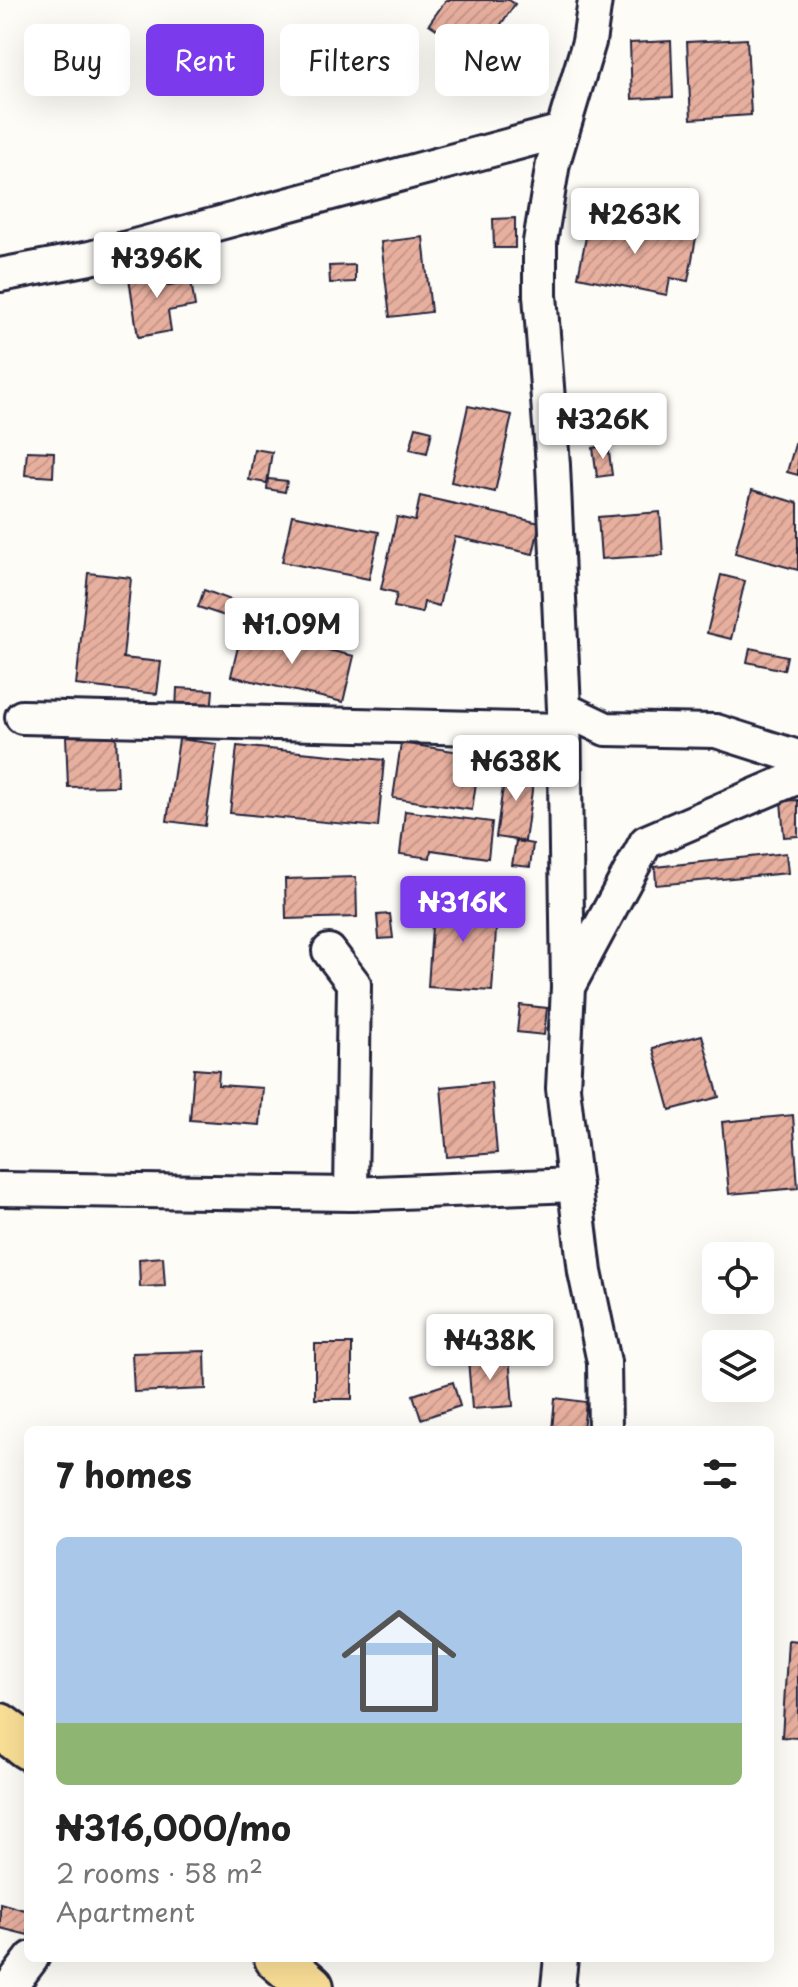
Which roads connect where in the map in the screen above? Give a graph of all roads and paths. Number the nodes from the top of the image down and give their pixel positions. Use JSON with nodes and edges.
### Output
{"nodes":[{"id":1,"x":595,"y":0,"type":"edge"},
{"id":2,"x":562,"y":131,"type":"junction"},
{"id":3,"x":0,"y":275,"type":"edge"},
{"id":4,"x":22,"y":717,"type":"dead end"},
{"id":5,"x":564,"y":719,"type":"junction"},
{"id":6,"x":798,"y":757,"type":"edge"},
{"id":7,"x":798,"y":777,"type":"edge"},
{"id":8,"x":329,"y":951,"type":"dead end"},
{"id":9,"x":568,"y":987,"type":"junction"},
{"id":10,"x":575,"y":1185,"type":"junction"},
{"id":11,"x":0,"y":1189,"type":"edge"},
{"id":12,"x":351,"y":1194,"type":"junction"},
{"id":13,"x":605,"y":1426,"type":"edge"},
{"id":14,"x":0,"y":1726,"type":"edge"},
{"id":15,"x":24,"y":1744,"type":"edge"},
{"id":16,"x":29,"y":1962,"type":"edge"},
{"id":17,"x":282,"y":1962,"type":"edge"},
{"id":18,"x":561,"y":1962,"type":"edge"},
{"id":19,"x":10,"y":1987,"type":"edge"},
{"id":20,"x":311,"y":1987,"type":"edge"},
{"id":21,"x":558,"y":1987,"type":"edge"}],
"edges":[{"from":1,"to":2,"type":"street"},
{"from":2,"to":3,"type":"street"},
{"from":2,"to":5,"type":"street"},
{"from":4,"to":5,"type":"street"},
{"from":5,"to":6,"type":"street"},
{"from":5,"to":9,"type":"street"},
{"from":7,"to":9,"type":"street"},
{"from":8,"to":12,"type":"street"},
{"from":9,"to":10,"type":"street"},
{"from":10,"to":12,"type":"street"},
{"from":10,"to":13,"type":"street"},
{"from":11,"to":12,"type":"street"},
{"from":14,"to":15,"type":"main road"},
{"from":16,"to":19,"type":"street"},
{"from":17,"to":20,"type":"main road"},
{"from":18,"to":21,"type":"street"}]}
